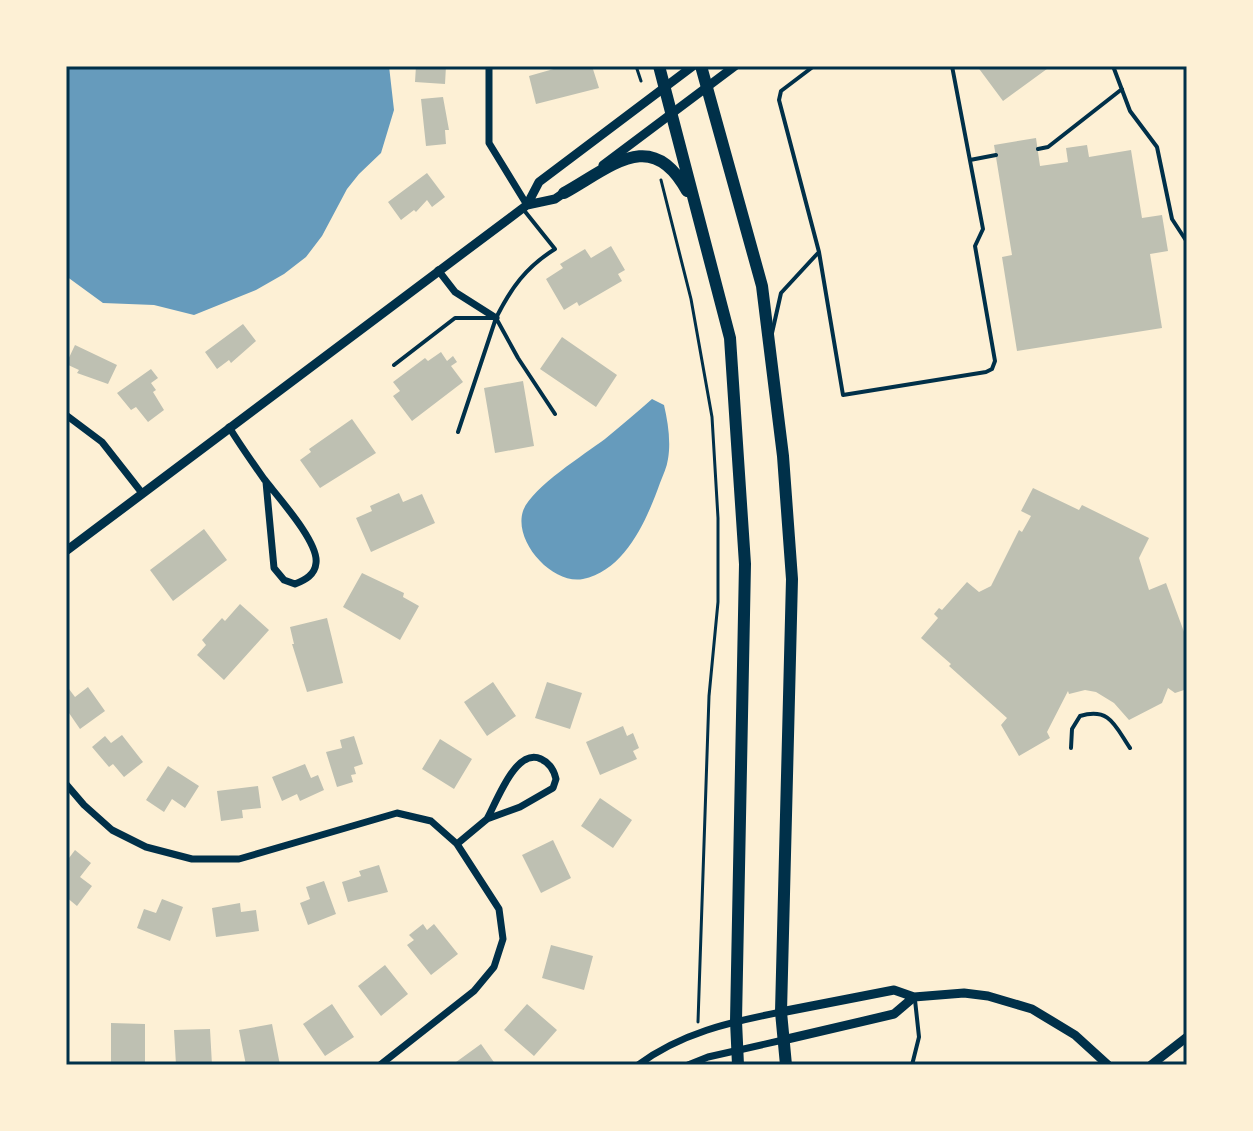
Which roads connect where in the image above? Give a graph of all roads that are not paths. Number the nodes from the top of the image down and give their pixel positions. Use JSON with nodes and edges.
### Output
{"nodes":[{"id":1,"x":489,"y":66,"type":"edge"},
{"id":2,"x":659,"y":66,"type":"edge"},
{"id":3,"x":693,"y":66,"type":"edge"},
{"id":4,"x":701,"y":66,"type":"edge"},
{"id":5,"x":735,"y":66,"type":"edge"},
{"id":6,"x":814,"y":66,"type":"edge"},
{"id":7,"x":952,"y":66,"type":"edge"},
{"id":8,"x":1113,"y":66,"type":"edge"},
{"id":9,"x":664,"y":87,"type":"junction"},
{"id":10,"x":707,"y":88,"type":"junction"},
{"id":11,"x":1122,"y":89,"type":"junction"},
{"id":12,"x":671,"y":114,"type":"junction"},
{"id":13,"x":1038,"y":149,"type":"dead end"},
{"id":14,"x":996,"y":155,"type":"dead end"},
{"id":15,"x":970,"y":160,"type":"junction"},
{"id":16,"x":564,"y":193,"type":"junction"},
{"id":17,"x":524,"y":206,"type":"junction"},
{"id":18,"x":695,"y":207,"type":"junction"},
{"id":19,"x":1187,"y":242,"type":"edge"},
{"id":20,"x":819,"y":252,"type":"junction"},
{"id":21,"x":438,"y":270,"type":"junction"},
{"id":22,"x":496,"y":318,"type":"junction"},
{"id":23,"x":769,"y":347,"type":"junction"},
{"id":24,"x":394,"y":365,"type":"dead end"},
{"id":25,"x":555,"y":414,"type":"dead end"},
{"id":26,"x":66,"y":415,"type":"edge"},
{"id":27,"x":229,"y":427,"type":"junction"},
{"id":28,"x":458,"y":432,"type":"dead end"},
{"id":29,"x":266,"y":482,"type":"junction"},
{"id":30,"x":142,"y":493,"type":"junction"},
{"id":31,"x":66,"y":551,"type":"edge"},
{"id":32,"x":1071,"y":748,"type":"dead end"},
{"id":33,"x":1130,"y":748,"type":"dead end"},
{"id":34,"x":66,"y":784,"type":"edge"},
{"id":35,"x":487,"y":819,"type":"junction"},
{"id":36,"x":457,"y":844,"type":"junction"},
{"id":37,"x":914,"y":997,"type":"junction"},
{"id":38,"x":781,"y":1012,"type":"junction"},
{"id":39,"x":736,"y":1021,"type":"junction"},
{"id":40,"x":1187,"y":1037,"type":"edge"},
{"id":41,"x":783,"y":1040,"type":"junction"},
{"id":42,"x":737,"y":1050,"type":"junction"},
{"id":43,"x":380,"y":1065,"type":"edge"},
{"id":44,"x":638,"y":1065,"type":"edge"},
{"id":45,"x":688,"y":1065,"type":"edge"},
{"id":46,"x":738,"y":1065,"type":"edge"},
{"id":47,"x":786,"y":1065,"type":"edge"},
{"id":48,"x":912,"y":1065,"type":"edge"},
{"id":49,"x":1108,"y":1065,"type":"edge"},
{"id":50,"x":1151,"y":1065,"type":"edge"}],
"edges":[{"from":1,"to":17,"type":"street"},
{"from":2,"to":9,"type":"highway"},
{"from":3,"to":9,"type":"street"},
{"from":4,"to":10,"type":"highway"},
{"from":5,"to":10,"type":"street"},
{"from":6,"to":20,"type":"lane"},
{"from":7,"to":15,"type":"lane"},
{"from":8,"to":11,"type":"lane"},
{"from":9,"to":12,"type":"highway"},
{"from":9,"to":17,"type":"street"},
{"from":10,"to":12,"type":"street"},
{"from":10,"to":23,"type":"highway"},
{"from":11,"to":13,"type":"lane"},
{"from":11,"to":19,"type":"lane"},
{"from":12,"to":16,"type":"street"},
{"from":12,"to":18,"type":"highway"},
{"from":14,"to":15,"type":"lane"},
{"from":15,"to":20,"type":"lane"},
{"from":16,"to":17,"type":"street"},
{"from":16,"to":18,"type":"highway"},
{"from":17,"to":21,"type":"street"},
{"from":17,"to":22,"type":"lane"},
{"from":18,"to":39,"type":"highway"},
{"from":20,"to":23,"type":"lane"},
{"from":21,"to":22,"type":"street"},
{"from":21,"to":27,"type":"street"},
{"from":22,"to":24,"type":"lane"},
{"from":22,"to":25,"type":"lane"},
{"from":22,"to":28,"type":"lane"},
{"from":23,"to":38,"type":"highway"},
{"from":26,"to":30,"type":"street"},
{"from":27,"to":29,"type":"street"},
{"from":27,"to":30,"type":"street"},
{"from":29,"to":29,"type":"street"},
{"from":30,"to":31,"type":"street"},
{"from":32,"to":33,"type":"lane"},
{"from":34,"to":36,"type":"street"},
{"from":35,"to":35,"type":"street"},
{"from":35,"to":36,"type":"street"},
{"from":36,"to":43,"type":"street"},
{"from":37,"to":38,"type":"street"},
{"from":37,"to":41,"type":"street"},
{"from":37,"to":48,"type":"lane"},
{"from":37,"to":49,"type":"street"},
{"from":38,"to":39,"type":"street"},
{"from":38,"to":41,"type":"highway"},
{"from":39,"to":42,"type":"highway"},
{"from":39,"to":44,"type":"street"},
{"from":40,"to":50,"type":"street"},
{"from":41,"to":42,"type":"street"},
{"from":41,"to":47,"type":"highway"},
{"from":42,"to":45,"type":"street"},
{"from":42,"to":46,"type":"highway"}]}
